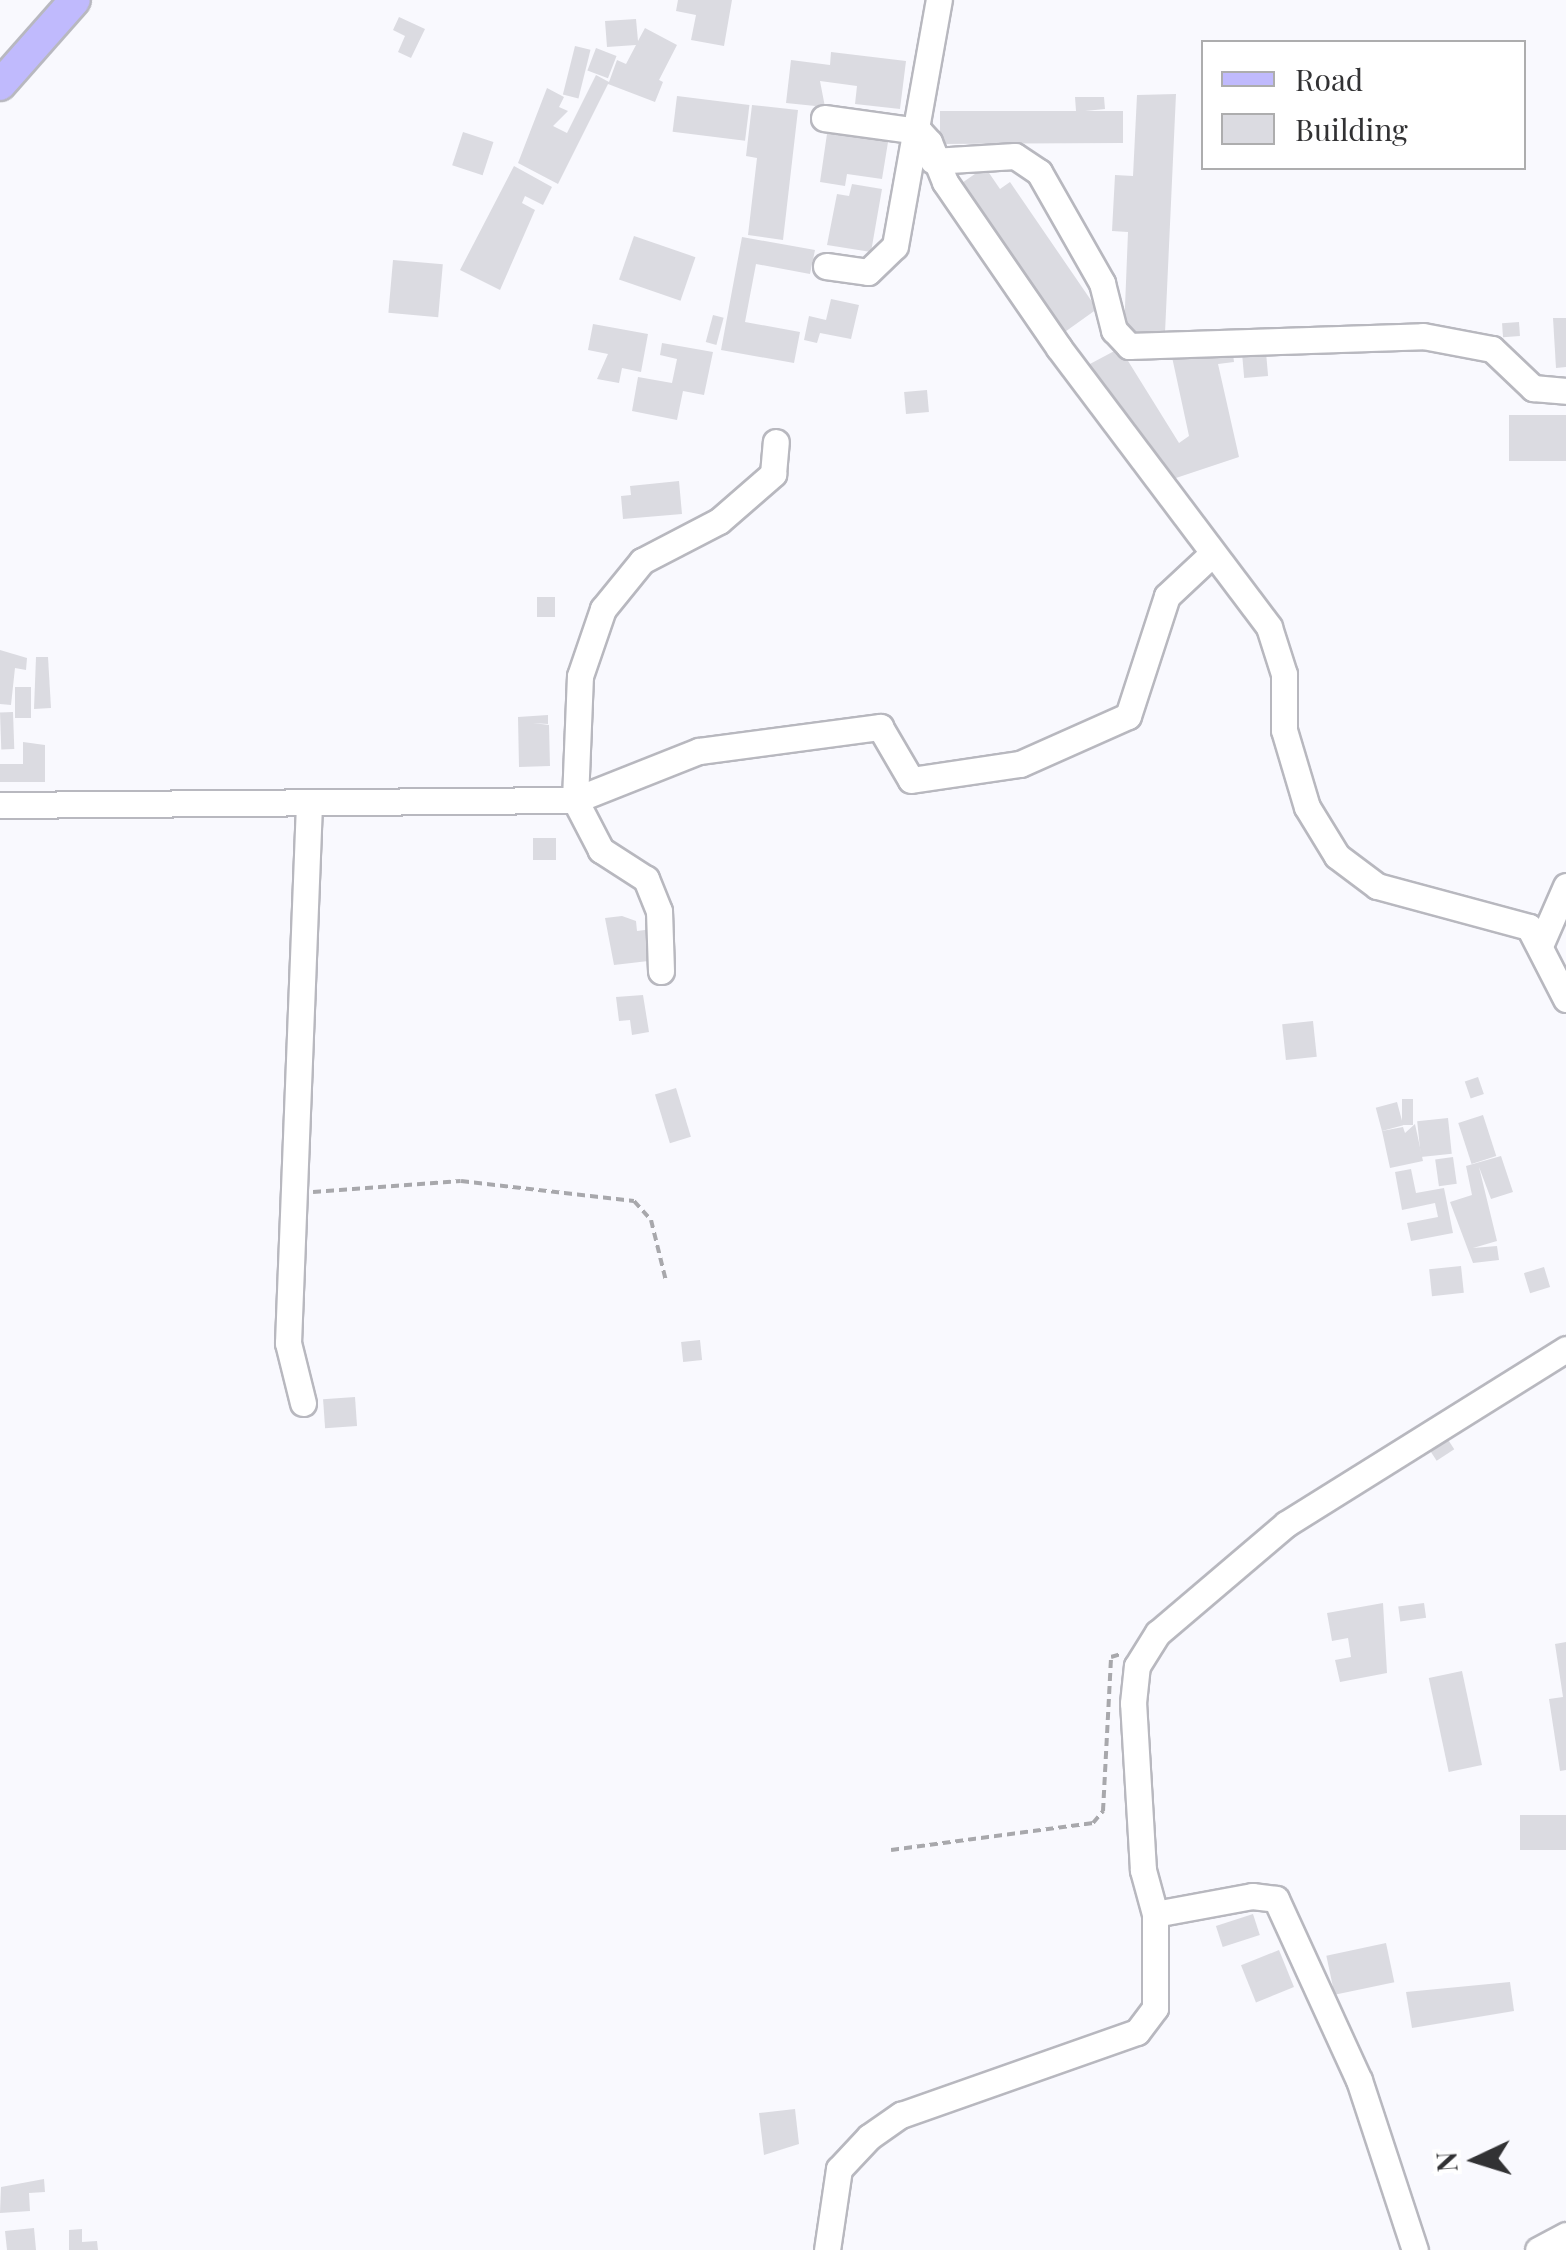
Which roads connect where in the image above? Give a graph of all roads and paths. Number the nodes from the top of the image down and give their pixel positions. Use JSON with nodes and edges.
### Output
{"nodes":[{"id":1,"x":75,"y":0,"type":"edge"},
{"id":2,"x":939,"y":0,"type":"edge"},
{"id":3,"x":0,"y":85,"type":"edge"},
{"id":4,"x":824,"y":118,"type":"dead end"},
{"id":5,"x":919,"y":131,"type":"junction"},
{"id":6,"x":933,"y":161,"type":"junction"},
{"id":7,"x":826,"y":266,"type":"dead end"},
{"id":8,"x":1566,"y":390,"type":"edge"},
{"id":9,"x":776,"y":442,"type":"dead end"},
{"id":10,"x":1212,"y":554,"type":"junction"},
{"id":11,"x":575,"y":800,"type":"junction"},
{"id":12,"x":310,"y":803,"type":"junction"},
{"id":13,"x":0,"y":805,"type":"edge"},
{"id":14,"x":1566,"y":886,"type":"edge"},
{"id":15,"x":1542,"y":940,"type":"junction"},
{"id":16,"x":661,"y":971,"type":"dead end"},
{"id":17,"x":1566,"y":999,"type":"edge"},
{"id":18,"x":298,"y":1193,"type":"junction"},
{"id":19,"x":666,"y":1281,"type":"dead end"},
{"id":20,"x":1566,"y":1349,"type":"edge"},
{"id":21,"x":303,"y":1403,"type":"dead end"},
{"id":22,"x":1137,"y":1666,"type":"junction"},
{"id":23,"x":892,"y":1850,"type":"dead end"},
{"id":24,"x":1155,"y":1914,"type":"junction"},
{"id":25,"x":1566,"y":2235,"type":"edge"},
{"id":26,"x":828,"y":2250,"type":"edge"},
{"id":27,"x":1415,"y":2250,"type":"edge"},
{"id":28,"x":1538,"y":2250,"type":"edge"}],
"edges":[{"from":1,"to":3,"type":"main road"},
{"from":2,"to":5,"type":"street"},
{"from":4,"to":5,"type":"street"},
{"from":5,"to":6,"type":"street"},
{"from":5,"to":7,"type":"street"},
{"from":6,"to":8,"type":"street"},
{"from":6,"to":10,"type":"street"},
{"from":9,"to":11,"type":"street"},
{"from":10,"to":11,"type":"street"},
{"from":10,"to":15,"type":"street"},
{"from":11,"to":12,"type":"street"},
{"from":11,"to":16,"type":"street"},
{"from":12,"to":13,"type":"street"},
{"from":12,"to":18,"type":"street"},
{"from":14,"to":15,"type":"street"},
{"from":15,"to":17,"type":"street"},
{"from":18,"to":19,"type":"path"},
{"from":18,"to":21,"type":"street"},
{"from":20,"to":22,"type":"street"},
{"from":22,"to":23,"type":"path"},
{"from":22,"to":24,"type":"street"},
{"from":24,"to":26,"type":"street"},
{"from":24,"to":27,"type":"street"},
{"from":25,"to":28,"type":"street"}]}
